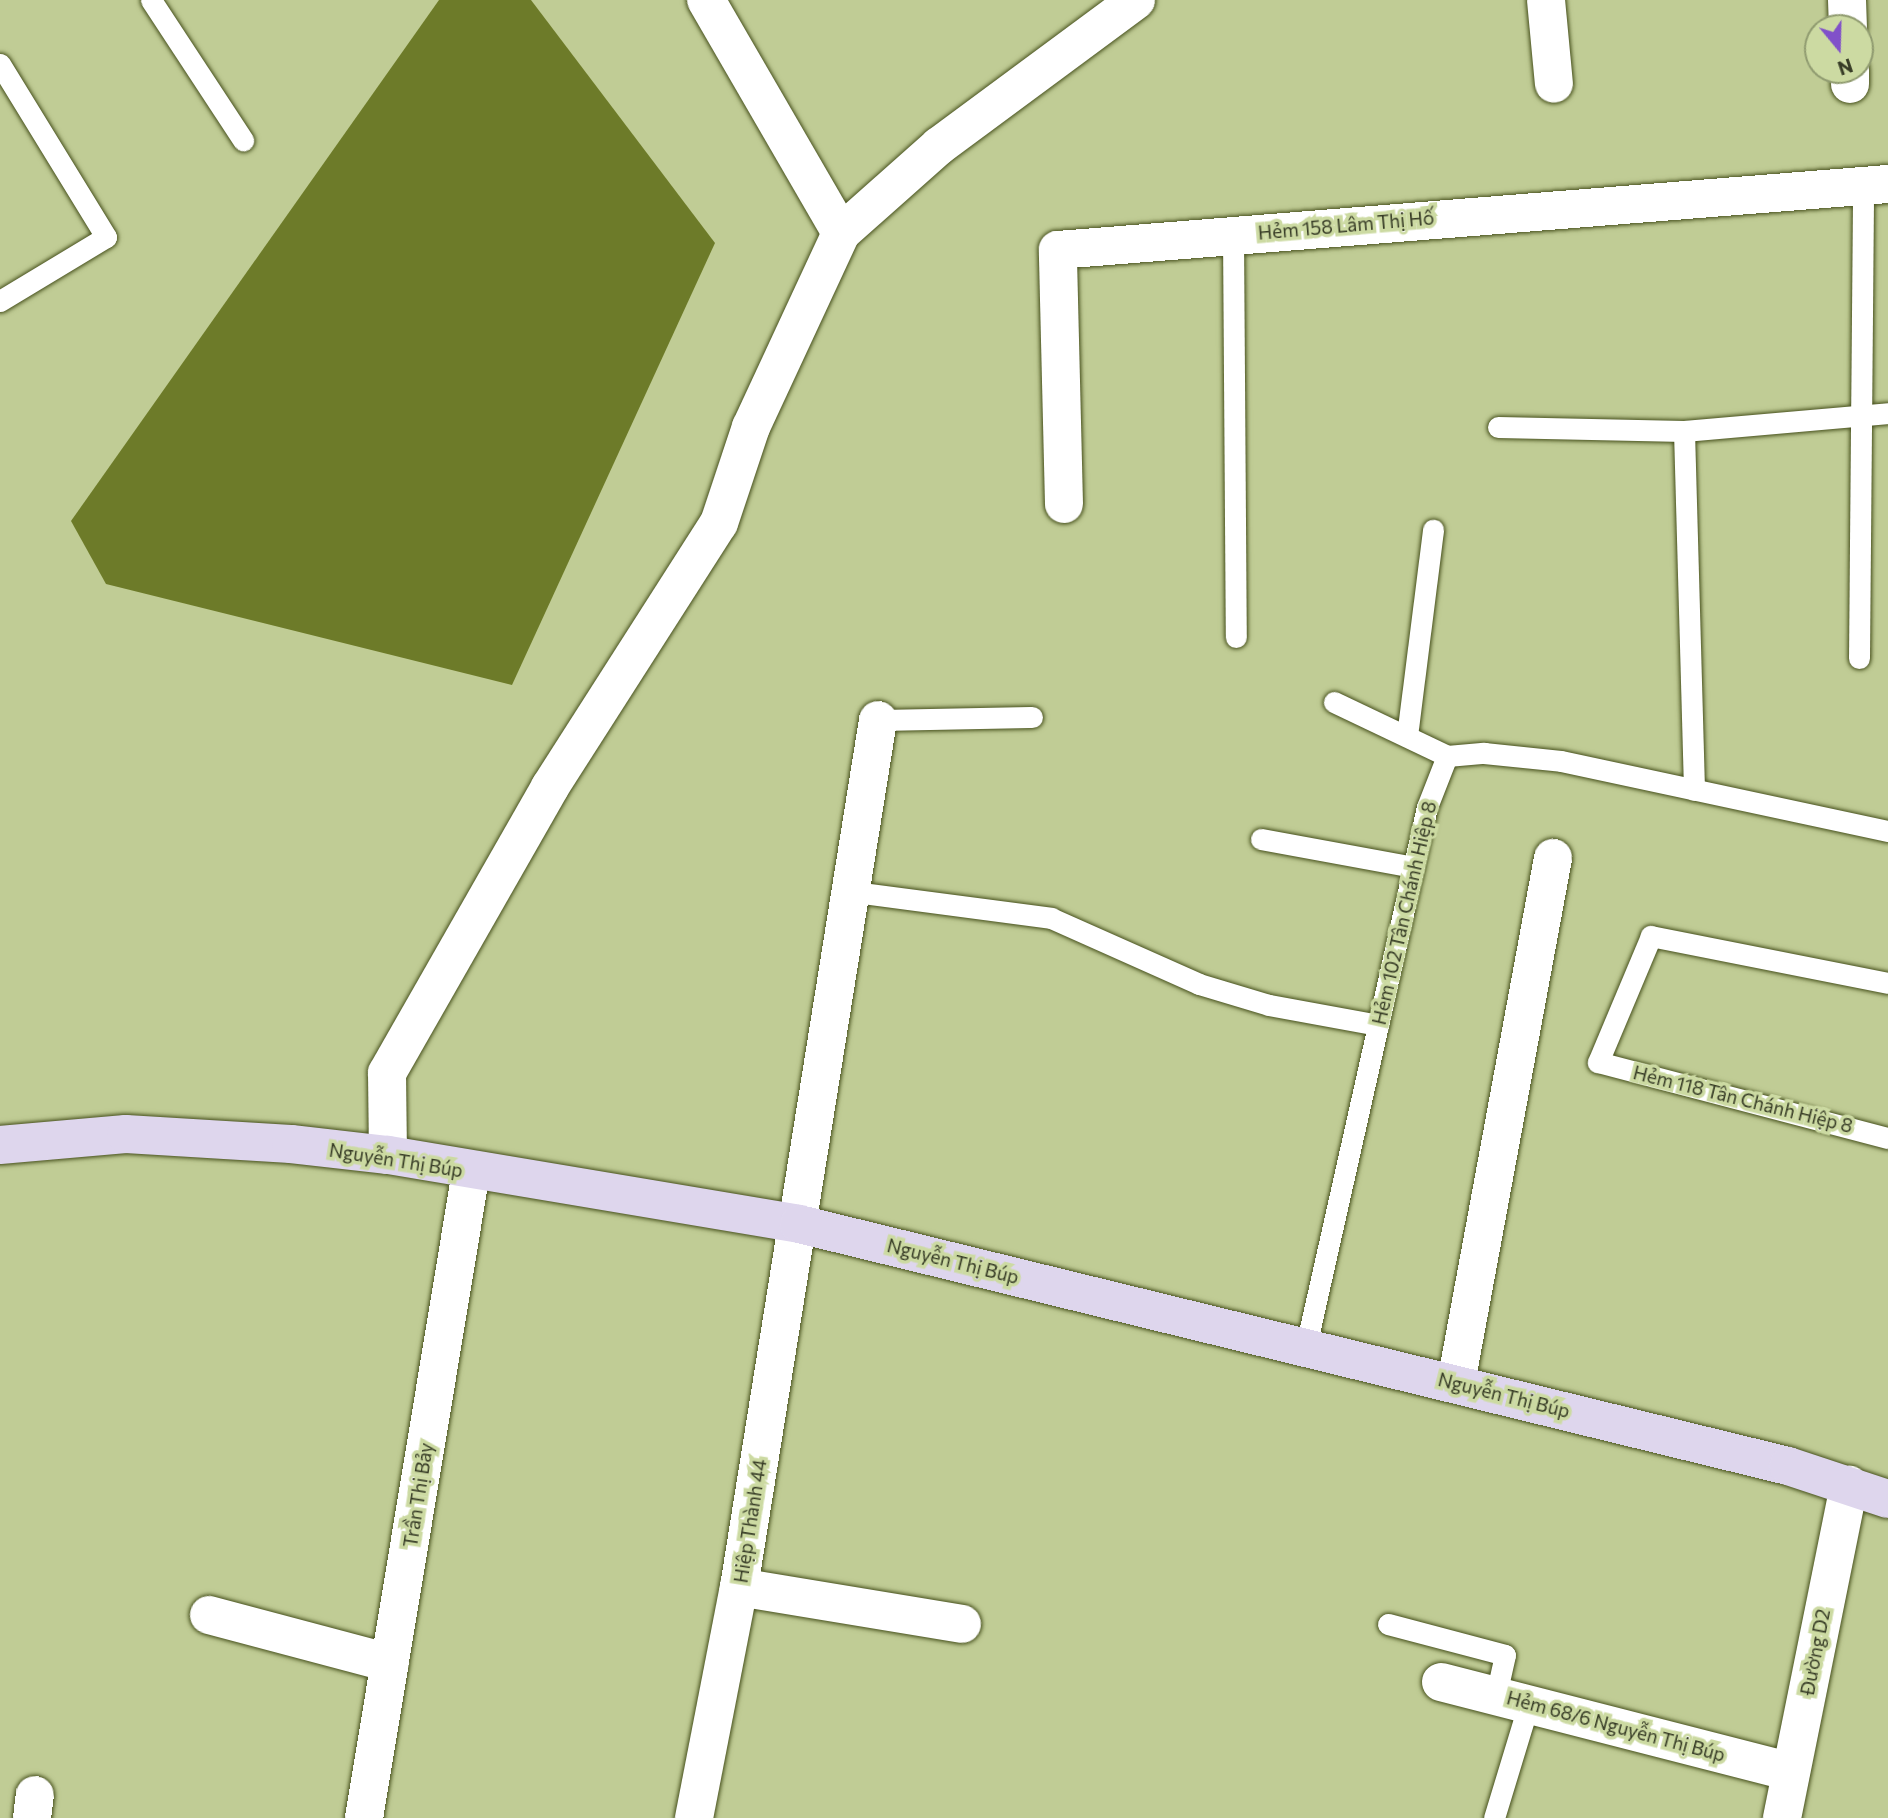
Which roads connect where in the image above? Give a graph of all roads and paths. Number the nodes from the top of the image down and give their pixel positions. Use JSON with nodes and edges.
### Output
{"nodes":[{"id":1,"x":151,"y":0,"type":"edge"},
{"id":2,"x":706,"y":0,"type":"edge"},
{"id":3,"x":1136,"y":0,"type":"edge"},
{"id":4,"x":1546,"y":0,"type":"edge"},
{"id":5,"x":0,"y":64,"type":"edge"},
{"id":6,"x":1554,"y":84,"type":"dead end"},
{"id":7,"x":243,"y":140,"type":"dead end"},
{"id":8,"x":1875,"y":185,"type":"edge"},
{"id":9,"x":841,"y":233,"type":"junction"},
{"id":10,"x":1233,"y":234,"type":"junction"},
{"id":11,"x":0,"y":301,"type":"edge"},
{"id":12,"x":1888,"y":413,"type":"edge"},
{"id":13,"x":1859,"y":416,"type":"junction"},
{"id":14,"x":1498,"y":427,"type":"dead end"},
{"id":15,"x":1684,"y":431,"type":"junction"},
{"id":16,"x":1064,"y":503,"type":"dead end"},
{"id":17,"x":1433,"y":530,"type":"dead end"},
{"id":18,"x":1236,"y":637,"type":"dead end"},
{"id":19,"x":1859,"y":658,"type":"dead end"},
{"id":20,"x":1334,"y":702,"type":"dead end"},
{"id":21,"x":1032,"y":717,"type":"dead end"},
{"id":22,"x":878,"y":720,"type":"joint"},
{"id":23,"x":1407,"y":736,"type":"junction"},
{"id":24,"x":1447,"y":756,"type":"junction"},
{"id":25,"x":1694,"y":790,"type":"junction"},
{"id":26,"x":1888,"y":831,"type":"edge"},
{"id":27,"x":1261,"y":839,"type":"dead end"},
{"id":28,"x":1553,"y":858,"type":"dead end"},
{"id":29,"x":1413,"y":867,"type":"junction"},
{"id":30,"x":847,"y":891,"type":"junction"},
{"id":31,"x":1888,"y":983,"type":"edge"},
{"id":32,"x":1378,"y":1025,"type":"junction"},
{"id":33,"x":1888,"y":1138,"type":"edge"},
{"id":34,"x":0,"y":1145,"type":"edge"},
{"id":35,"x":388,"y":1155,"type":"junction"},
{"id":36,"x":471,"y":1172,"type":"junction"},
{"id":37,"x":799,"y":1224,"type":"junction"},
{"id":38,"x":1306,"y":1346,"type":"junction"},
{"id":39,"x":1456,"y":1383,"type":"junction"},
{"id":40,"x":1849,"y":1485,"type":"junction"},
{"id":41,"x":1888,"y":1499,"type":"edge"},
{"id":42,"x":739,"y":1587,"type":"junction"},
{"id":43,"x":209,"y":1615,"type":"dead end"},
{"id":44,"x":962,"y":1624,"type":"dead end"},
{"id":45,"x":1388,"y":1624,"type":"dead end"},
{"id":46,"x":390,"y":1663,"type":"junction"},
{"id":47,"x":1441,"y":1682,"type":"dead end"},
{"id":48,"x":1513,"y":1699,"type":"junction"},
{"id":49,"x":1791,"y":1772,"type":"junction"},
{"id":50,"x":363,"y":1818,"type":"edge"},
{"id":51,"x":694,"y":1818,"type":"edge"},
{"id":52,"x":1494,"y":1818,"type":"edge"},
{"id":53,"x":1782,"y":1818,"type":"edge"}],
"edges":[{"from":1,"to":7,"type":"lane"},
{"from":2,"to":9,"type":"street"},
{"from":3,"to":9,"type":"street"},
{"from":4,"to":6,"type":"street"},
{"from":5,"to":11,"type":"lane"},
{"from":8,"to":10,"type":"street","name":"Hẻm 158 Lâm Thị Hố"},
{"from":8,"to":13,"type":"lane"},
{"from":9,"to":35,"type":"street"},
{"from":10,"to":16,"type":"street","name":"Hẻm 158 Lâm Thị Hố"},
{"from":10,"to":18,"type":"lane"},
{"from":12,"to":13,"type":"lane"},
{"from":13,"to":15,"type":"lane"},
{"from":13,"to":19,"type":"lane"},
{"from":14,"to":15,"type":"lane"},
{"from":15,"to":25,"type":"lane"},
{"from":17,"to":23,"type":"lane"},
{"from":20,"to":23,"type":"lane"},
{"from":21,"to":22,"type":"lane"},
{"from":22,"to":30,"type":"street","name":"Hiệp Thành 44"},
{"from":23,"to":24,"type":"lane"},
{"from":24,"to":25,"type":"lane"},
{"from":24,"to":29,"type":"lane","name":"Hẻm 102 Tân Chánh Hiệp 8"},
{"from":25,"to":26,"type":"lane"},
{"from":27,"to":29,"type":"lane"},
{"from":28,"to":39,"type":"street"},
{"from":29,"to":32,"type":"lane","name":"Hẻm 102 Tân Chánh Hiệp 8"},
{"from":30,"to":32,"type":"lane"},
{"from":30,"to":37,"type":"street","name":"Hiệp Thành 44"},
{"from":31,"to":33,"type":"lane","name":"Hẻm 118 Tân Chánh Hiệp 8"},
{"from":32,"to":38,"type":"lane","name":"Hẻm 102 Tân Chánh Hiệp 8"},
{"from":34,"to":35,"type":"street","name":"Nguyễn Thị Búp"},
{"from":35,"to":36,"type":"street","name":"Nguyễn Thị Búp"},
{"from":36,"to":37,"type":"street","name":"Nguyễn Thị Búp"},
{"from":36,"to":46,"type":"street","name":"Trần Thị Bảy"},
{"from":37,"to":38,"type":"street","name":"Nguyễn Thị Búp"},
{"from":37,"to":42,"type":"street","name":"Hiệp Thành 44"},
{"from":38,"to":39,"type":"street","name":"Nguyễn Thị Búp"},
{"from":39,"to":40,"type":"street","name":"Nguyễn Thị Búp"},
{"from":40,"to":41,"type":"street","name":"Nguyễn Thị Búp"},
{"from":40,"to":49,"type":"street","name":"Đường D2"},
{"from":42,"to":44,"type":"street"},
{"from":42,"to":51,"type":"street","name":"Hiệp Thành 44"},
{"from":43,"to":46,"type":"street"},
{"from":45,"to":48,"type":"lane"},
{"from":46,"to":50,"type":"street","name":"Trần Thị Bảy"},
{"from":47,"to":48,"type":"street","name":"Hẻm 68/6 Nguyễn Thị Búp"},
{"from":48,"to":49,"type":"street","name":"Hẻm 68/6 Nguyễn Thị Búp"},
{"from":48,"to":52,"type":"lane"},
{"from":49,"to":53,"type":"street","name":"Đường D2"}]}
